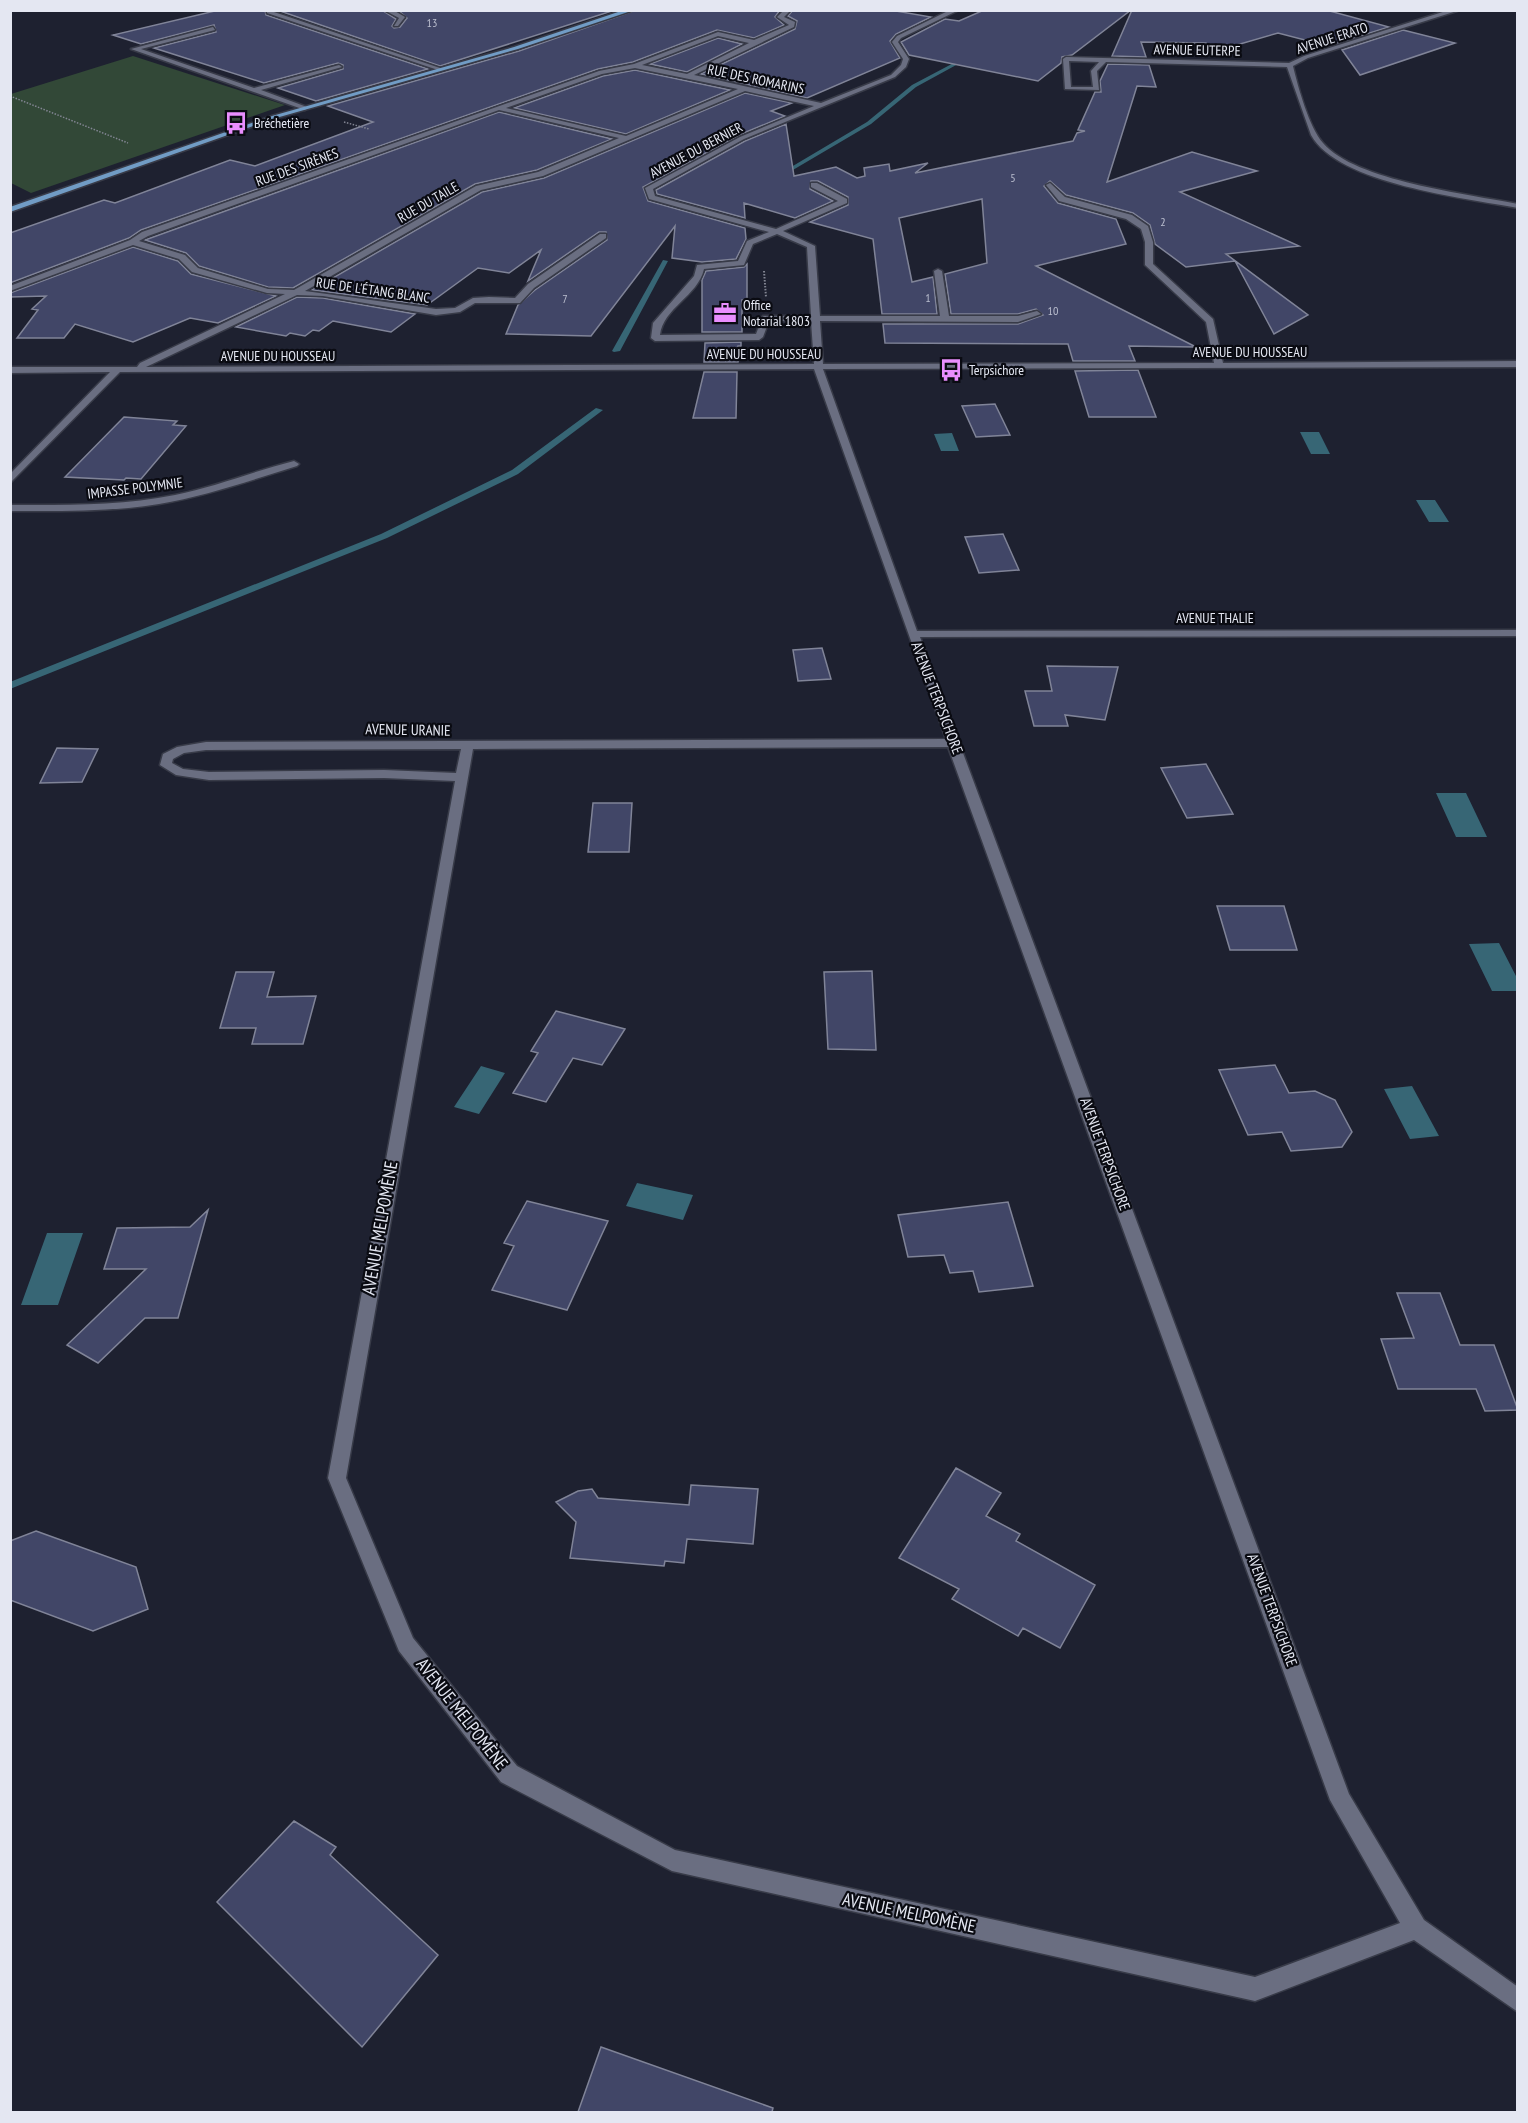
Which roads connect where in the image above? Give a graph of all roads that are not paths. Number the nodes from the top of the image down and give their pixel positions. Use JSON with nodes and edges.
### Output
{"nodes":[{"id":1,"x":387,"y":10,"type":"edge"},
{"id":2,"x":631,"y":10,"type":"edge"},
{"id":3,"x":788,"y":10,"type":"edge"},
{"id":4,"x":956,"y":10,"type":"edge"},
{"id":5,"x":1457,"y":10,"type":"edge"},
{"id":6,"x":268,"y":12,"type":"edge"},
{"id":7,"x":396,"y":25,"type":"dead end"},
{"id":8,"x":213,"y":29,"type":"dead end"},
{"id":9,"x":755,"y":42,"type":"junction"},
{"id":10,"x":1104,"y":60,"type":"junction"},
{"id":11,"x":1290,"y":65,"type":"junction"},
{"id":12,"x":635,"y":66,"type":"junction"},
{"id":13,"x":339,"y":67,"type":"dead end"},
{"id":14,"x":440,"y":69,"type":"junction"},
{"id":15,"x":688,"y":76,"type":"junction"},
{"id":16,"x":743,"y":89,"type":"junction"},
{"id":17,"x":254,"y":90,"type":"junction"},
{"id":18,"x":819,"y":105,"type":"junction"},
{"id":19,"x":305,"y":108,"type":"junction"},
{"id":20,"x":501,"y":109,"type":"junction"},
{"id":21,"x":627,"y":138,"type":"junction"},
{"id":22,"x":814,"y":185,"type":"dead end"},
{"id":23,"x":1050,"y":185,"type":"dead end"},
{"id":24,"x":1518,"y":206,"type":"edge"},
{"id":25,"x":10,"y":210,"type":"edge"},
{"id":26,"x":779,"y":232,"type":"junction"},
{"id":27,"x":603,"y":236,"type":"dead end"},
{"id":28,"x":133,"y":242,"type":"junction"},
{"id":29,"x":938,"y":271,"type":"dead end"},
{"id":30,"x":10,"y":289,"type":"edge"},
{"id":31,"x":295,"y":293,"type":"junction"},
{"id":32,"x":1037,"y":314,"type":"dead end"},
{"id":33,"x":945,"y":318,"type":"junction"},
{"id":34,"x":817,"y":319,"type":"junction"},
{"id":35,"x":1518,"y":364,"type":"edge"},
{"id":36,"x":1219,"y":366,"type":"junction"},
{"id":37,"x":818,"y":368,"type":"junction"},
{"id":38,"x":10,"y":370,"type":"edge"},
{"id":39,"x":117,"y":370,"type":"junction"},
{"id":40,"x":139,"y":370,"type":"junction"},
{"id":41,"x":294,"y":464,"type":"dead end"},
{"id":42,"x":10,"y":480,"type":"edge"},
{"id":43,"x":10,"y":508,"type":"edge"},
{"id":44,"x":1518,"y":633,"type":"edge"},
{"id":45,"x":913,"y":634,"type":"junction"},
{"id":46,"x":954,"y":743,"type":"junction"},
{"id":47,"x":467,"y":747,"type":"junction"},
{"id":48,"x":460,"y":777,"type":"junction"},
{"id":49,"x":1416,"y":1928,"type":"junction"},
{"id":50,"x":1518,"y":2001,"type":"edge"}],
"edges":[{"from":1,"to":7,"type":"street"},
{"from":2,"to":14,"type":"main road"},
{"from":3,"to":9,"type":"street"},
{"from":4,"to":18,"type":"street","name":"AVENUE DU BERNIER"},
{"from":5,"to":11,"type":"street","name":"AVENUE ERATO"},
{"from":6,"to":14,"type":"street"},
{"from":8,"to":17,"type":"street"},
{"from":9,"to":12,"type":"street"},
{"from":9,"to":15,"type":"street"},
{"from":10,"to":10,"type":"street","name":"AVENUE EUTERPE"},
{"from":10,"to":11,"type":"street","name":"AVENUE EUTERPE"},
{"from":11,"to":24,"type":"street","name":"AVENUE ERATO"},
{"from":12,"to":15,"type":"street","name":"RUE DES ROMARINS"},
{"from":12,"to":20,"type":"street","name":"RUE DES SIRÈNES"},
{"from":13,"to":17,"type":"street"},
{"from":14,"to":19,"type":"main road"},
{"from":15,"to":16,"type":"street","name":"RUE DES ROMARINS"},
{"from":16,"to":18,"type":"street","name":"RUE DES ROMARINS"},
{"from":16,"to":21,"type":"street","name":"RUE DU TAILE"},
{"from":17,"to":19,"type":"street"},
{"from":18,"to":26,"type":"street","name":"AVENUE DU BERNIER"},
{"from":19,"to":25,"type":"main road"},
{"from":20,"to":21,"type":"street"},
{"from":20,"to":28,"type":"street","name":"RUE DES SIRÈNES"},
{"from":21,"to":31,"type":"street","name":"RUE DU TAILE"},
{"from":22,"to":26,"type":"street"},
{"from":23,"to":36,"type":"street"},
{"from":26,"to":34,"type":"street","name":"AVENUE DU BERNIER"},
{"from":26,"to":34,"type":"street"},
{"from":27,"to":31,"type":"street","name":"RUE DE L'ÉTANG BLANC"},
{"from":28,"to":30,"type":"street","name":"RUE DES SIRÈNES"},
{"from":28,"to":31,"type":"street"},
{"from":29,"to":33,"type":"street"},
{"from":31,"to":40,"type":"street","name":"RUE DU TAILE"},
{"from":32,"to":33,"type":"street"},
{"from":33,"to":34,"type":"street"},
{"from":34,"to":37,"type":"street","name":"AVENUE DU BERNIER"},
{"from":35,"to":36,"type":"street","name":"AVENUE DU HOUSSEAU"},
{"from":36,"to":37,"type":"street","name":"AVENUE DU HOUSSEAU"},
{"from":37,"to":40,"type":"street","name":"AVENUE DU HOUSSEAU"},
{"from":37,"to":45,"type":"street","name":"AVENUE TERPSICHORE"},
{"from":38,"to":39,"type":"street","name":"AVENUE DU HOUSSEAU"},
{"from":39,"to":40,"type":"street","name":"AVENUE DU HOUSSEAU"},
{"from":39,"to":42,"type":"street"},
{"from":41,"to":43,"type":"street","name":"IMPASSE POLYMNIE"},
{"from":44,"to":45,"type":"street","name":"AVENUE THALIE"},
{"from":45,"to":46,"type":"street","name":"AVENUE TERPSICHORE"},
{"from":46,"to":47,"type":"street","name":"AVENUE URANIE"},
{"from":46,"to":49,"type":"street","name":"AVENUE TERPSICHORE"},
{"from":47,"to":48,"type":"street","name":"AVENUE MELPOMÈNE"},
{"from":47,"to":48,"type":"street","name":"AVENUE URANIE"},
{"from":48,"to":49,"type":"street","name":"AVENUE MELPOMÈNE"},
{"from":49,"to":50,"type":"street"}]}
